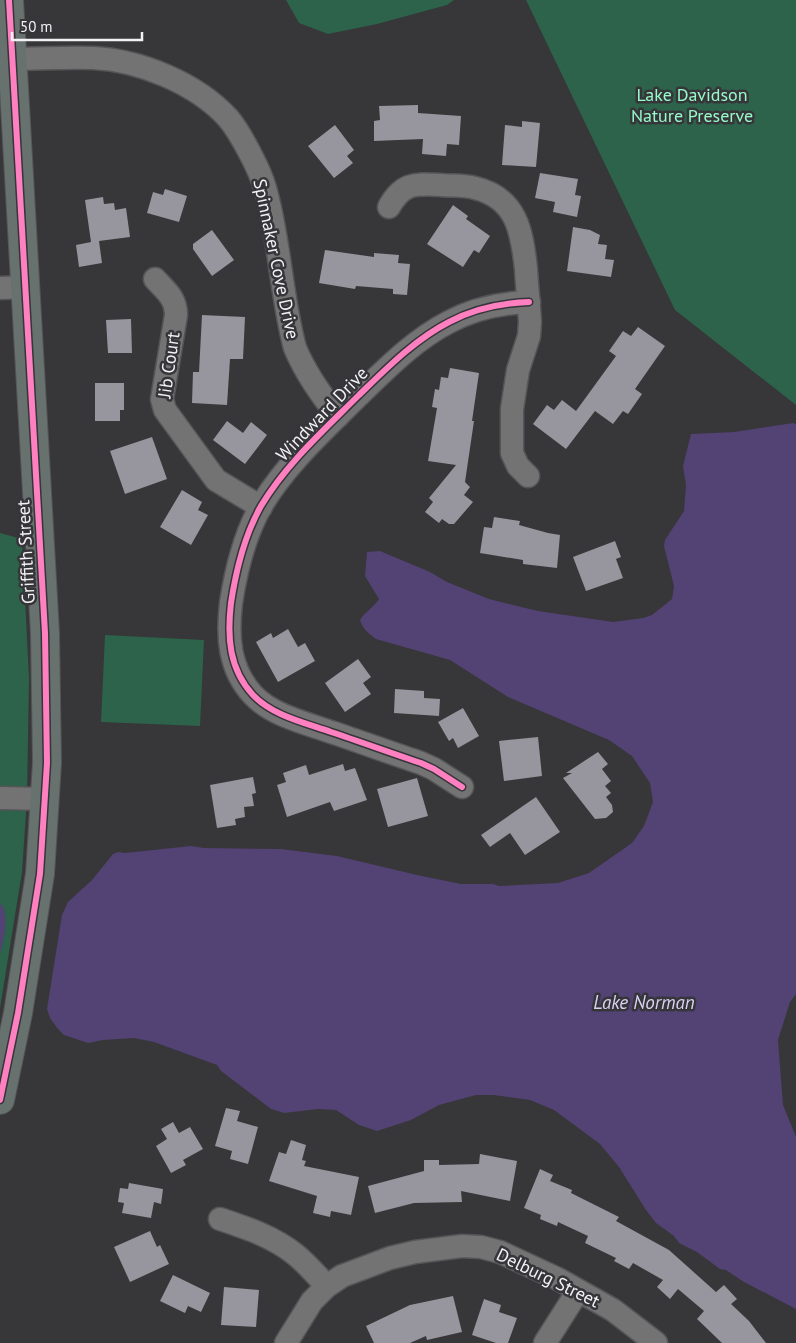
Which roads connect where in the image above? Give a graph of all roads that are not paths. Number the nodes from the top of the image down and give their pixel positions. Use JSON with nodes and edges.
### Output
{"nodes":[{"id":1,"x":9,"y":0,"type":"edge"},
{"id":2,"x":13,"y":59,"type":"junction"},
{"id":3,"x":389,"y":207,"type":"dead end"},
{"id":4,"x":155,"y":279,"type":"dead end"},
{"id":5,"x":13,"y":288,"type":"edge"},
{"id":6,"x":529,"y":302,"type":"junction"},
{"id":7,"x":338,"y":416,"type":"junction"},
{"id":8,"x":528,"y":476,"type":"dead end"},
{"id":9,"x":261,"y":507,"type":"junction"},
{"id":10,"x":462,"y":787,"type":"dead end"},
{"id":11,"x":0,"y":798,"type":"edge"},
{"id":12,"x":45,"y":799,"type":"junction"},
{"id":13,"x":0,"y":1100,"type":"edge"},
{"id":14,"x":220,"y":1219,"type":"dead end"},
{"id":15,"x":327,"y":1286,"type":"junction"},
{"id":16,"x":578,"y":1291,"type":"junction"},
{"id":17,"x":286,"y":1343,"type":"edge"},
{"id":18,"x":545,"y":1343,"type":"edge"},
{"id":19,"x":656,"y":1343,"type":"edge"}],
"edges":[{"from":1,"to":2,"type":"main road","name":"Griffith Street"},
{"from":2,"to":5,"type":"main road","name":"Griffith Street"},
{"from":2,"to":7,"type":"street","name":"Spinnaker Cove Drive"},
{"from":3,"to":6,"type":"street"},
{"from":4,"to":9,"type":"street","name":"Jib Court"},
{"from":5,"to":12,"type":"main road","name":"Griffith Street"},
{"from":6,"to":7,"type":"street","name":"Windward Drive"},
{"from":6,"to":8,"type":"street"},
{"from":7,"to":9,"type":"street","name":"Windward Drive"},
{"from":9,"to":10,"type":"street","name":"Windward Drive"},
{"from":11,"to":12,"type":"street"},
{"from":12,"to":13,"type":"main road","name":"Griffith Street"},
{"from":14,"to":15,"type":"street"},
{"from":15,"to":16,"type":"street","name":"Delburg Street"},
{"from":15,"to":17,"type":"street","name":"Delburg Street"},
{"from":16,"to":18,"type":"street"},
{"from":16,"to":19,"type":"street","name":"Delburg Street"}]}
